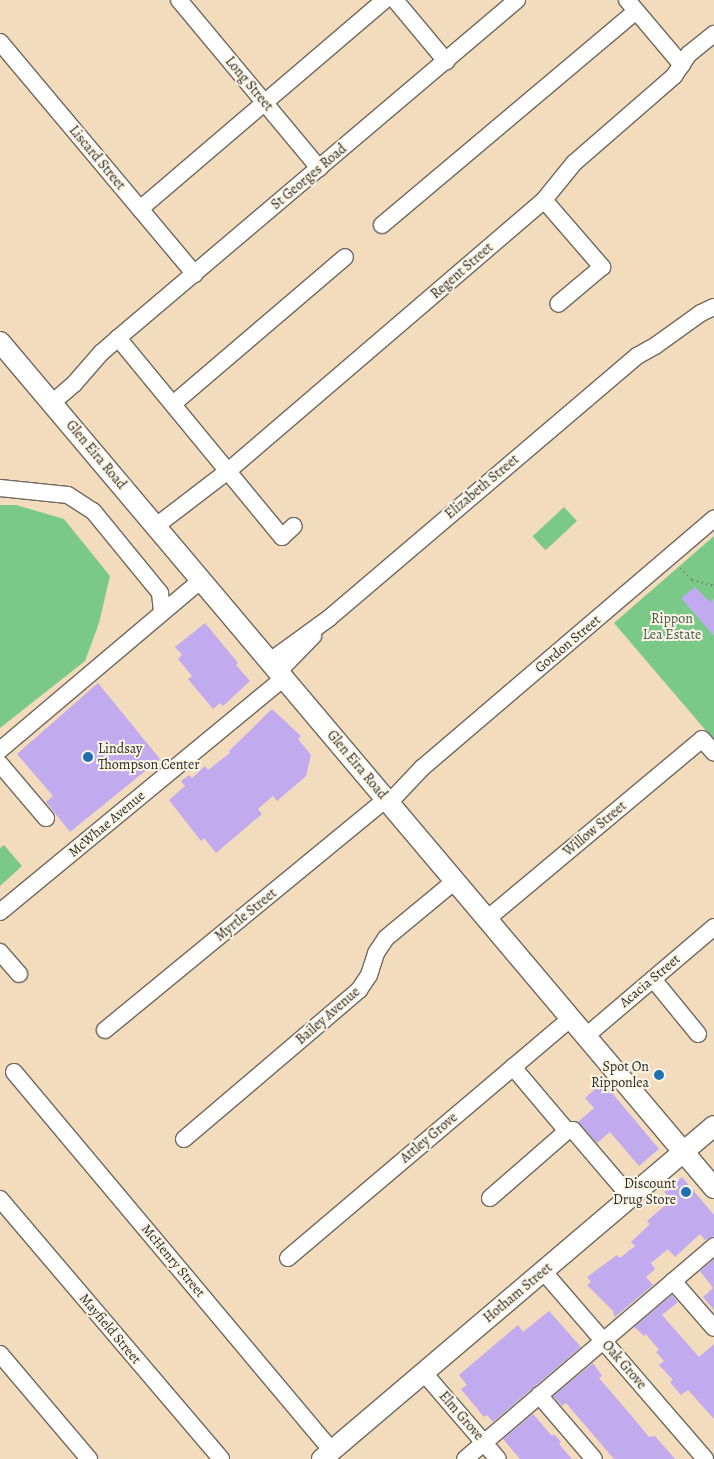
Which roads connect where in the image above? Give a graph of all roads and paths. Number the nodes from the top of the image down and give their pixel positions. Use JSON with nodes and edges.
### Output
{"nodes":[{"id":1,"x":178,"y":0,"type":"edge"},
{"id":2,"x":385,"y":0,"type":"edge"},
{"id":3,"x":395,"y":0,"type":"edge"},
{"id":4,"x":517,"y":0,"type":"edge"},
{"id":5,"x":632,"y":5,"type":"edge"},
{"id":6,"x":714,"y":34,"type":"edge"},
{"id":7,"x":0,"y":42,"type":"edge"},
{"id":8,"x":446,"y":60,"type":"junction"},
{"id":9,"x":682,"y":66,"type":"junction"},
{"id":10,"x":265,"y":103,"type":"junction"},
{"id":11,"x":319,"y":168,"type":"junction"},
{"id":12,"x":544,"y":200,"type":"junction"},
{"id":13,"x":140,"y":209,"type":"junction"},
{"id":14,"x":382,"y":224,"type":"dead end"},
{"id":15,"x":345,"y":257,"type":"dead end"},
{"id":16,"x":195,"y":274,"type":"junction"},
{"id":17,"x":714,"y":297,"type":"edge"},
{"id":18,"x":558,"y":304,"type":"dead end"},
{"id":19,"x":714,"y":307,"type":"edge"},
{"id":20,"x":118,"y":338,"type":"junction"},
{"id":21,"x":0,"y":342,"type":"edge"},
{"id":22,"x":637,"y":356,"type":"junction"},
{"id":23,"x":48,"y":398,"type":"junction"},
{"id":24,"x":173,"y":404,"type":"junction"},
{"id":25,"x":228,"y":471,"type":"junction"},
{"id":26,"x":0,"y":488,"type":"edge"},
{"id":27,"x":714,"y":519,"type":"edge"},
{"id":28,"x":294,"y":526,"type":"dead end"},
{"id":29,"x":159,"y":530,"type":"junction"},
{"id":30,"x":678,"y":566,"type":"dead end"},
{"id":31,"x":201,"y":580,"type":"junction"},
{"id":32,"x":714,"y":586,"type":"edge"},
{"id":33,"x":162,"y":611,"type":"junction"},
{"id":34,"x":277,"y":670,"type":"junction"},
{"id":35,"x":0,"y":750,"type":"edge"},
{"id":36,"x":714,"y":753,"type":"edge"},
{"id":37,"x":0,"y":764,"type":"edge"},
{"id":38,"x":386,"y":799,"type":"junction"},
{"id":39,"x":46,"y":818,"type":"dead end"},
{"id":40,"x":455,"y":881,"type":"junction"},
{"id":41,"x":0,"y":912,"type":"edge"},
{"id":42,"x":487,"y":919,"type":"junction"},
{"id":43,"x":714,"y":927,"type":"edge"},
{"id":44,"x":0,"y":952,"type":"edge"},
{"id":45,"x":19,"y":974,"type":"dead end"},
{"id":46,"x":653,"y":979,"type":"junction"},
{"id":47,"x":571,"y":1018,"type":"junction"},
{"id":48,"x":105,"y":1030,"type":"dead end"},
{"id":49,"x":698,"y":1034,"type":"dead end"},
{"id":50,"x":586,"y":1036,"type":"junction"},
{"id":51,"x":513,"y":1067,"type":"junction"},
{"id":52,"x":14,"y":1072,"type":"dead end"},
{"id":53,"x":714,"y":1126,"type":"edge"},
{"id":54,"x":567,"y":1131,"type":"junction"},
{"id":55,"x":184,"y":1139,"type":"dead end"},
{"id":56,"x":683,"y":1152,"type":"junction"},
{"id":57,"x":714,"y":1188,"type":"edge"},
{"id":58,"x":0,"y":1198,"type":"edge"},
{"id":59,"x":490,"y":1198,"type":"dead end"},
{"id":60,"x":631,"y":1198,"type":"junction"},
{"id":61,"x":714,"y":1246,"type":"edge"},
{"id":62,"x":288,"y":1258,"type":"dead end"},
{"id":63,"x":543,"y":1271,"type":"junction"},
{"id":64,"x":673,"y":1281,"type":"junction"},
{"id":65,"x":714,"y":1328,"type":"edge"},
{"id":66,"x":603,"y":1341,"type":"junction"},
{"id":67,"x":0,"y":1354,"type":"edge"},
{"id":68,"x":424,"y":1373,"type":"junction"},
{"id":69,"x":539,"y":1395,"type":"junction"},
{"id":70,"x":484,"y":1443,"type":"junction"},
{"id":71,"x":327,"y":1455,"type":"edge"},
{"id":72,"x":89,"y":1459,"type":"edge"},
{"id":73,"x":221,"y":1459,"type":"edge"},
{"id":74,"x":465,"y":1459,"type":"edge"},
{"id":75,"x":498,"y":1459,"type":"edge"},
{"id":76,"x":594,"y":1459,"type":"edge"},
{"id":77,"x":705,"y":1459,"type":"edge"}],
"edges":[{"from":1,"to":10,"type":"street","name":"Long Street"},
{"from":2,"to":10,"type":"street"},
{"from":3,"to":8,"type":"street"},
{"from":4,"to":8,"type":"street","name":"St Georges Road"},
{"from":5,"to":9,"type":"street"},
{"from":5,"to":14,"type":"street"},
{"from":6,"to":9,"type":"street","name":"Regent Street"},
{"from":7,"to":13,"type":"street","name":"Liscard Street"},
{"from":8,"to":11,"type":"street","name":"St Georges Road"},
{"from":9,"to":12,"type":"street","name":"Regent Street"},
{"from":10,"to":11,"type":"street","name":"Long Street"},
{"from":10,"to":13,"type":"street"},
{"from":11,"to":16,"type":"street","name":"St Georges Road"},
{"from":12,"to":18,"type":"street"},
{"from":12,"to":25,"type":"street","name":"Regent Street"},
{"from":13,"to":16,"type":"street","name":"Liscard Street"},
{"from":15,"to":24,"type":"street"},
{"from":16,"to":20,"type":"street","name":"St Georges Road"},
{"from":17,"to":22,"type":"street","name":"Elizabeth Street"},
{"from":19,"to":22,"type":"street","name":"Elizabeth Street"},
{"from":20,"to":23,"type":"street","name":"St Georges Road"},
{"from":20,"to":24,"type":"street"},
{"from":21,"to":23,"type":"main road","name":"Glen Eira Road"},
{"from":22,"to":34,"type":"street","name":"Elizabeth Street"},
{"from":23,"to":29,"type":"main road","name":"Glen Eira Road"},
{"from":24,"to":25,"type":"street"},
{"from":25,"to":28,"type":"street"},
{"from":25,"to":29,"type":"street","name":"Regent Street"},
{"from":26,"to":33,"type":"street"},
{"from":27,"to":38,"type":"street","name":"Gordon Street"},
{"from":29,"to":31,"type":"main road","name":"Glen Eira Road"},
{"from":30,"to":32,"type":"path"},
{"from":31,"to":33,"type":"street"},
{"from":31,"to":34,"type":"main road","name":"Glen Eira Road"},
{"from":33,"to":35,"type":"street"},
{"from":34,"to":38,"type":"main road","name":"Glen Eira Road"},
{"from":34,"to":41,"type":"street","name":"McWhae Avenue"},
{"from":36,"to":42,"type":"street","name":"Willow Street"},
{"from":37,"to":39,"type":"street"},
{"from":38,"to":40,"type":"main road","name":"Glen Eira Road"},
{"from":38,"to":48,"type":"street","name":"Myrtle Street"},
{"from":40,"to":42,"type":"main road","name":"Glen Eira Road"},
{"from":40,"to":55,"type":"street","name":"Bailey Avenue"},
{"from":42,"to":47,"type":"main road","name":"Glen Eira Road"},
{"from":43,"to":46,"type":"street","name":"Acacia Street"},
{"from":44,"to":45,"type":"street"},
{"from":46,"to":49,"type":"street"},
{"from":46,"to":50,"type":"street","name":"Acacia Street"},
{"from":47,"to":50,"type":"main road","name":"Glen Eira Road"},
{"from":47,"to":51,"type":"street","name":"Attley Grove"},
{"from":50,"to":56,"type":"main road","name":"Glen Eira Road"},
{"from":51,"to":54,"type":"street"},
{"from":51,"to":62,"type":"street","name":"Attley Grove"},
{"from":52,"to":71,"type":"street","name":"McHenry Street"},
{"from":53,"to":56,"type":"main road","name":"Hotham Street"},
{"from":54,"to":59,"type":"street"},
{"from":54,"to":60,"type":"street"},
{"from":56,"to":57,"type":"main road","name":"Glen Eira Road"},
{"from":56,"to":60,"type":"main road","name":"Hotham Street"},
{"from":58,"to":73,"type":"street","name":"Mayfield Street"},
{"from":60,"to":63,"type":"main road","name":"Hotham Street"},
{"from":61,"to":64,"type":"street"},
{"from":63,"to":66,"type":"street","name":"Oak Grove"},
{"from":63,"to":68,"type":"main road","name":"Hotham Street"},
{"from":64,"to":65,"type":"street"},
{"from":64,"to":66,"type":"street"},
{"from":66,"to":69,"type":"street"},
{"from":66,"to":77,"type":"street","name":"Oak Grove"},
{"from":67,"to":72,"type":"street"},
{"from":68,"to":70,"type":"street","name":"Elm Grove"},
{"from":68,"to":71,"type":"main road","name":"Hotham Street"},
{"from":69,"to":70,"type":"street"},
{"from":69,"to":76,"type":"street"},
{"from":70,"to":74,"type":"street"},
{"from":70,"to":75,"type":"street","name":"Elm Grove"}]}
